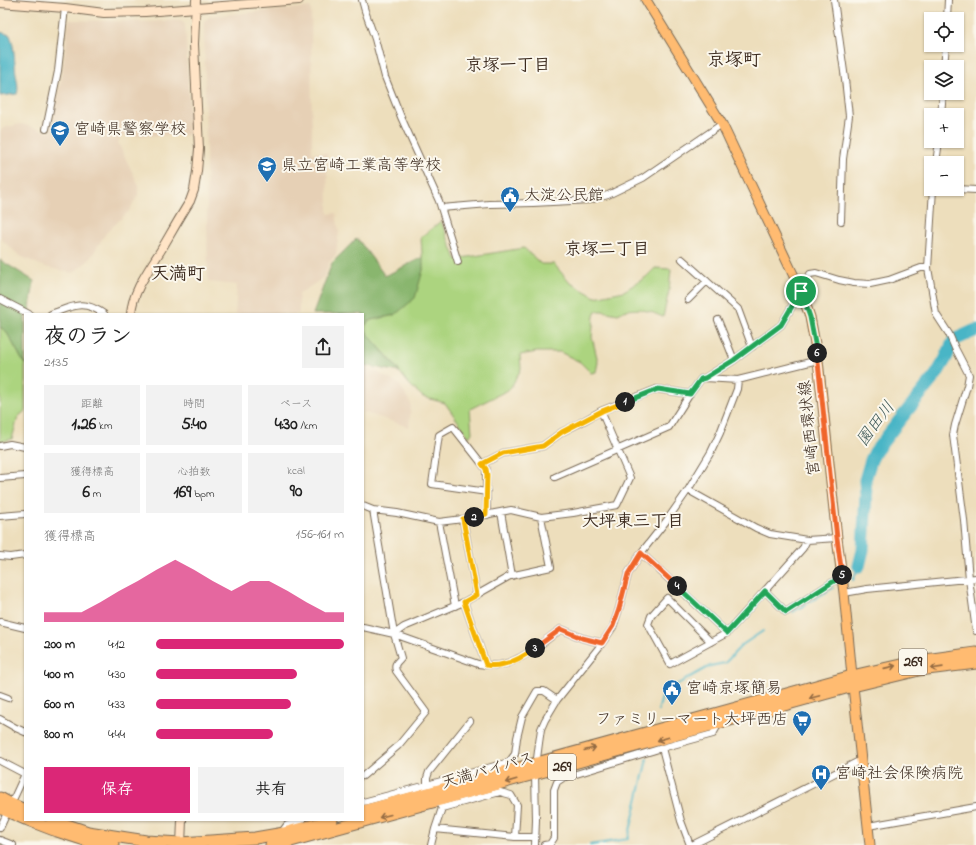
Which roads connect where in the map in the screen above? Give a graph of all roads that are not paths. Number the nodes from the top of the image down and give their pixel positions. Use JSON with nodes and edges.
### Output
{"nodes":[{"id":1,"x":299,"y":0,"type":"edge"},
{"id":2,"x":362,"y":0,"type":"edge"},
{"id":3,"x":646,"y":0,"type":"edge"},
{"id":4,"x":834,"y":0,"type":"edge"},
{"id":5,"x":948,"y":0,"type":"edge"},
{"id":6,"x":0,"y":3,"type":"edge"},
{"id":7,"x":196,"y":4,"type":"edge"},
{"id":8,"x":65,"y":8,"type":"junction"},
{"id":9,"x":947,"y":12,"type":"edge"},
{"id":10,"x":722,"y":124,"type":"junction"},
{"id":11,"x":46,"y":129,"type":"dead end"},
{"id":12,"x":964,"y":189,"type":"edge"},
{"id":13,"x":976,"y":190,"type":"edge"},
{"id":14,"x":933,"y":196,"type":"edge"},
{"id":15,"x":441,"y":208,"type":"junction"},
{"id":16,"x":840,"y":221,"type":"dead end"},
{"id":17,"x":682,"y":259,"type":"dead end"},
{"id":18,"x":458,"y":262,"type":"dead end"},
{"id":19,"x":928,"y":268,"type":"junction"},
{"id":20,"x":707,"y":281,"type":"junction"},
{"id":21,"x":801,"y":291,"type":"junction"},
{"id":22,"x":0,"y":299,"type":"edge"},
{"id":23,"x":688,"y":300,"type":"dead end"},
{"id":24,"x":27,"y":313,"type":"edge"},
{"id":25,"x":54,"y":313,"type":"edge"},
{"id":26,"x":103,"y":313,"type":"edge"},
{"id":27,"x":131,"y":313,"type":"edge"},
{"id":28,"x":718,"y":320,"type":"dead end"},
{"id":29,"x":752,"y":346,"type":"junction"},
{"id":30,"x":734,"y":360,"type":"junction"},
{"id":31,"x":818,"y":360,"type":"junction"},
{"id":32,"x":705,"y":378,"type":"junction"},
{"id":33,"x":738,"y":380,"type":"junction"},
{"id":34,"x":690,"y":394,"type":"junction"},
{"id":35,"x":602,"y":411,"type":"junction"},
{"id":36,"x":0,"y":446,"type":"edge"},
{"id":37,"x":24,"y":446,"type":"edge"},
{"id":38,"x":617,"y":450,"type":"junction"},
{"id":39,"x":482,"y":464,"type":"junction"},
{"id":40,"x":24,"y":476,"type":"edge"},
{"id":41,"x":555,"y":477,"type":"dead end"},
{"id":42,"x":0,"y":478,"type":"edge"},
{"id":43,"x":688,"y":490,"type":"junction"},
{"id":44,"x":487,"y":492,"type":"junction"},
{"id":45,"x":364,"y":506,"type":"edge"},
{"id":46,"x":373,"y":510,"type":"junction"},
{"id":47,"x":501,"y":512,"type":"junction"},
{"id":48,"x":24,"y":514,"type":"edge"},
{"id":49,"x":486,"y":514,"type":"junction"},
{"id":50,"x":0,"y":516,"type":"edge"},
{"id":51,"x":541,"y":516,"type":"junction"},
{"id":52,"x":463,"y":519,"type":"junction"},
{"id":53,"x":438,"y":522,"type":"junction"},
{"id":54,"x":837,"y":538,"type":"junction"},
{"id":55,"x":807,"y":540,"type":"junction"},
{"id":56,"x":641,"y":553,"type":"junction"},
{"id":57,"x":24,"y":555,"type":"edge"},
{"id":58,"x":0,"y":556,"type":"edge"},
{"id":59,"x":512,"y":576,"type":"junction"},
{"id":60,"x":842,"y":576,"type":"junction"},
{"id":61,"x":973,"y":579,"type":"edge"},
{"id":62,"x":765,"y":591,"type":"junction"},
{"id":63,"x":844,"y":593,"type":"junction"},
{"id":64,"x":477,"y":595,"type":"junction"},
{"id":65,"x":464,"y":602,"type":"junction"},
{"id":66,"x":455,"y":606,"type":"junction"},
{"id":67,"x":0,"y":622,"type":"edge"},
{"id":68,"x":24,"y":626,"type":"edge"},
{"id":69,"x":364,"y":627,"type":"edge"},
{"id":70,"x":976,"y":632,"type":"edge"},
{"id":71,"x":727,"y":633,"type":"junction"},
{"id":72,"x":394,"y":634,"type":"junction"},
{"id":73,"x":711,"y":642,"type":"junction"},
{"id":74,"x":602,"y":643,"type":"junction"},
{"id":75,"x":976,"y":653,"type":"edge"},
{"id":76,"x":976,"y":663,"type":"edge"},
{"id":77,"x":486,"y":665,"type":"junction"},
{"id":78,"x":852,"y":681,"type":"junction"},
{"id":79,"x":0,"y":696,"type":"edge"},
{"id":80,"x":8,"y":698,"type":"dead end"},
{"id":81,"x":557,"y":700,"type":"junction"},
{"id":82,"x":0,"y":719,"type":"edge"},
{"id":83,"x":470,"y":721,"type":"dead end"},
{"id":84,"x":719,"y":723,"type":"junction"},
{"id":85,"x":24,"y":731,"type":"edge"},
{"id":86,"x":662,"y":748,"type":"junction"},
{"id":87,"x":861,"y":760,"type":"junction"},
{"id":88,"x":0,"y":761,"type":"edge"},
{"id":89,"x":536,"y":769,"type":"junction"},
{"id":90,"x":24,"y":773,"type":"edge"},
{"id":91,"x":364,"y":775,"type":"edge"},
{"id":92,"x":24,"y":776,"type":"edge"},
{"id":93,"x":427,"y":786,"type":"junction"},
{"id":94,"x":0,"y":798,"type":"edge"},
{"id":95,"x":364,"y":802,"type":"edge"},
{"id":96,"x":440,"y":805,"type":"junction"},
{"id":97,"x":976,"y":807,"type":"edge"},
{"id":98,"x":6,"y":808,"type":"edge"},
{"id":99,"x":24,"y":810,"type":"edge"},
{"id":100,"x":364,"y":811,"type":"edge"},
{"id":101,"x":24,"y":818,"type":"edge"},
{"id":102,"x":31,"y":821,"type":"edge"},
{"id":103,"x":55,"y":821,"type":"edge"},
{"id":104,"x":182,"y":821,"type":"edge"},
{"id":105,"x":299,"y":821,"type":"edge"},
{"id":106,"x":328,"y":821,"type":"edge"},
{"id":107,"x":868,"y":826,"type":"junction"},
{"id":108,"x":0,"y":828,"type":"edge"},
{"id":109,"x":435,"y":829,"type":"junction"},
{"id":110,"x":284,"y":833,"type":"junction"},
{"id":111,"x":515,"y":837,"type":"junction"},
{"id":112,"x":535,"y":837,"type":"junction"},
{"id":113,"x":0,"y":840,"type":"edge"},
{"id":114,"x":88,"y":843,"type":"edge"},
{"id":115,"x":181,"y":844,"type":"edge"},
{"id":116,"x":12,"y":845,"type":"edge"},
{"id":117,"x":113,"y":845,"type":"edge"},
{"id":118,"x":271,"y":845,"type":"edge"},
{"id":119,"x":432,"y":845,"type":"edge"},
{"id":120,"x":535,"y":845,"type":"edge"},
{"id":121,"x":544,"y":845,"type":"edge"},
{"id":122,"x":691,"y":845,"type":"edge"},
{"id":123,"x":870,"y":845,"type":"edge"}],
"edges":[{"from":1,"to":7,"type":"street"},
{"from":2,"to":15,"type":"street"},
{"from":3,"to":10,"type":"main road","name":"宮崎西環状線"},
{"from":4,"to":16,"type":"street"},
{"from":5,"to":9,"type":"street"},
{"from":6,"to":8,"type":"street"},
{"from":7,"to":8,"type":"street"},
{"from":7,"to":27,"type":"street"},
{"from":8,"to":11,"type":"street"},
{"from":10,"to":15,"type":"street"},
{"from":10,"to":21,"type":"main road","name":"宮崎西環状線"},
{"from":12,"to":13,"type":"street"},
{"from":14,"to":19,"type":"street"},
{"from":15,"to":18,"type":"street"},
{"from":17,"to":20,"type":"street"},
{"from":19,"to":21,"type":"street"},
{"from":19,"to":61,"type":"street"},
{"from":20,"to":23,"type":"street"},
{"from":20,"to":29,"type":"street"},
{"from":21,"to":29,"type":"street"},
{"from":21,"to":31,"type":"main road","name":"宮崎西環状線"},
{"from":22,"to":24,"type":"street"},
{"from":25,"to":26,"type":"street"},
{"from":28,"to":30,"type":"street"},
{"from":29,"to":30,"type":"street"},
{"from":30,"to":32,"type":"street"},
{"from":31,"to":33,"type":"street"},
{"from":31,"to":54,"type":"main road","name":"宮崎西環状線"},
{"from":32,"to":33,"type":"street"},
{"from":32,"to":34,"type":"street"},
{"from":33,"to":43,"type":"street"},
{"from":34,"to":35,"type":"street"},
{"from":34,"to":38,"type":"street"},
{"from":35,"to":38,"type":"street"},
{"from":35,"to":39,"type":"street"},
{"from":36,"to":37,"type":"street"},
{"from":38,"to":41,"type":"street"},
{"from":38,"to":51,"type":"street"},
{"from":39,"to":44,"type":"street"},
{"from":39,"to":44,"type":"street"},
{"from":40,"to":42,"type":"street"},
{"from":43,"to":55,"type":"street"},
{"from":43,"to":56,"type":"street"},
{"from":44,"to":49,"type":"street"},
{"from":45,"to":46,"type":"street"},
{"from":46,"to":53,"type":"street"},
{"from":46,"to":72,"type":"street"},
{"from":47,"to":49,"type":"street"},
{"from":47,"to":51,"type":"street"},
{"from":47,"to":59,"type":"street"},
{"from":48,"to":50,"type":"street"},
{"from":49,"to":52,"type":"street"},
{"from":51,"to":59,"type":"street"},
{"from":52,"to":53,"type":"street"},
{"from":52,"to":64,"type":"street"},
{"from":53,"to":66,"type":"street"},
{"from":54,"to":55,"type":"street"},
{"from":54,"to":60,"type":"main road","name":"宮崎西環状線"},
{"from":55,"to":62,"type":"street"},
{"from":56,"to":71,"type":"street"},
{"from":56,"to":74,"type":"street"},
{"from":57,"to":58,"type":"street"},
{"from":59,"to":64,"type":"street"},
{"from":60,"to":62,"type":"street"},
{"from":60,"to":63,"type":"main road","name":"宮崎西環状線"},
{"from":61,"to":63,"type":"street"},
{"from":61,"to":70,"type":"street"},
{"from":62,"to":71,"type":"street"},
{"from":63,"to":78,"type":"main road","name":"宮崎西環状線"},
{"from":64,"to":65,"type":"street"},
{"from":65,"to":66,"type":"street"},
{"from":65,"to":77,"type":"street"},
{"from":66,"to":72,"type":"street"},
{"from":67,"to":68,"type":"street"},
{"from":69,"to":72,"type":"street"},
{"from":71,"to":73,"type":"street"},
{"from":72,"to":77,"type":"street"},
{"from":72,"to":91,"type":"street"},
{"from":73,"to":73,"type":"street"},
{"from":74,"to":77,"type":"street"},
{"from":74,"to":81,"type":"street"},
{"from":78,"to":75,"type":"highway","number":"269","one_way":true},
{"from":76,"to":78,"type":"highway","number":"269","one_way":true},
{"from":78,"to":84,"type":"highway","name":"天満バイパス","number":"269","one_way":true},
{"from":78,"to":87,"type":"main road","name":"宮崎西環状線"},
{"from":89,"to":78,"type":"highway","name":"天満バイパス","number":"269","one_way":true},
{"from":79,"to":80,"type":"street"},
{"from":81,"to":89,"type":"street"},
{"from":81,"to":93,"type":"street"},
{"from":82,"to":85,"type":"street"},
{"from":83,"to":93,"type":"street"},
{"from":84,"to":86,"type":"street"},
{"from":84,"to":89,"type":"highway","name":"天満バイパス","number":"269","one_way":true},
{"from":86,"to":121,"type":"street"},
{"from":86,"to":122,"type":"street"},
{"from":87,"to":107,"type":"main road","name":"宮崎西環状線"},
{"from":87,"to":122,"type":"street"},
{"from":88,"to":90,"type":"street"},
{"from":89,"to":96,"type":"highway","name":"天満バイパス","number":"269","one_way":true},
{"from":89,"to":100,"type":"highway","name":"天満バイパス","number":"269"},
{"from":89,"to":112,"type":"street"},
{"from":92,"to":98,"type":"street"},
{"from":93,"to":95,"type":"street"},
{"from":94,"to":98,"type":"highway"},
{"from":96,"to":109,"type":"street"},
{"from":96,"to":111,"type":"street"},
{"from":96,"to":118,"type":"highway","name":"天満バイパス","number":"269","one_way":true},
{"from":97,"to":107,"type":"street"},
{"from":98,"to":99,"type":"highway"},
{"from":98,"to":101,"type":"highway"},
{"from":98,"to":108,"type":"street"},
{"from":102,"to":114,"type":"highway"},
{"from":103,"to":115,"type":"highway"},
{"from":104,"to":115,"type":"street"},
{"from":105,"to":110,"type":"street"},
{"from":106,"to":110,"type":"highway"},
{"from":107,"to":123,"type":"main road","name":"宮崎西環状線"},
{"from":109,"to":111,"type":"street"},
{"from":109,"to":119,"type":"street"},
{"from":110,"to":115,"type":"highway"},
{"from":111,"to":112,"type":"street"},
{"from":112,"to":120,"type":"street"},
{"from":113,"to":116,"type":"street"},
{"from":114,"to":117,"type":"highway"}]}
